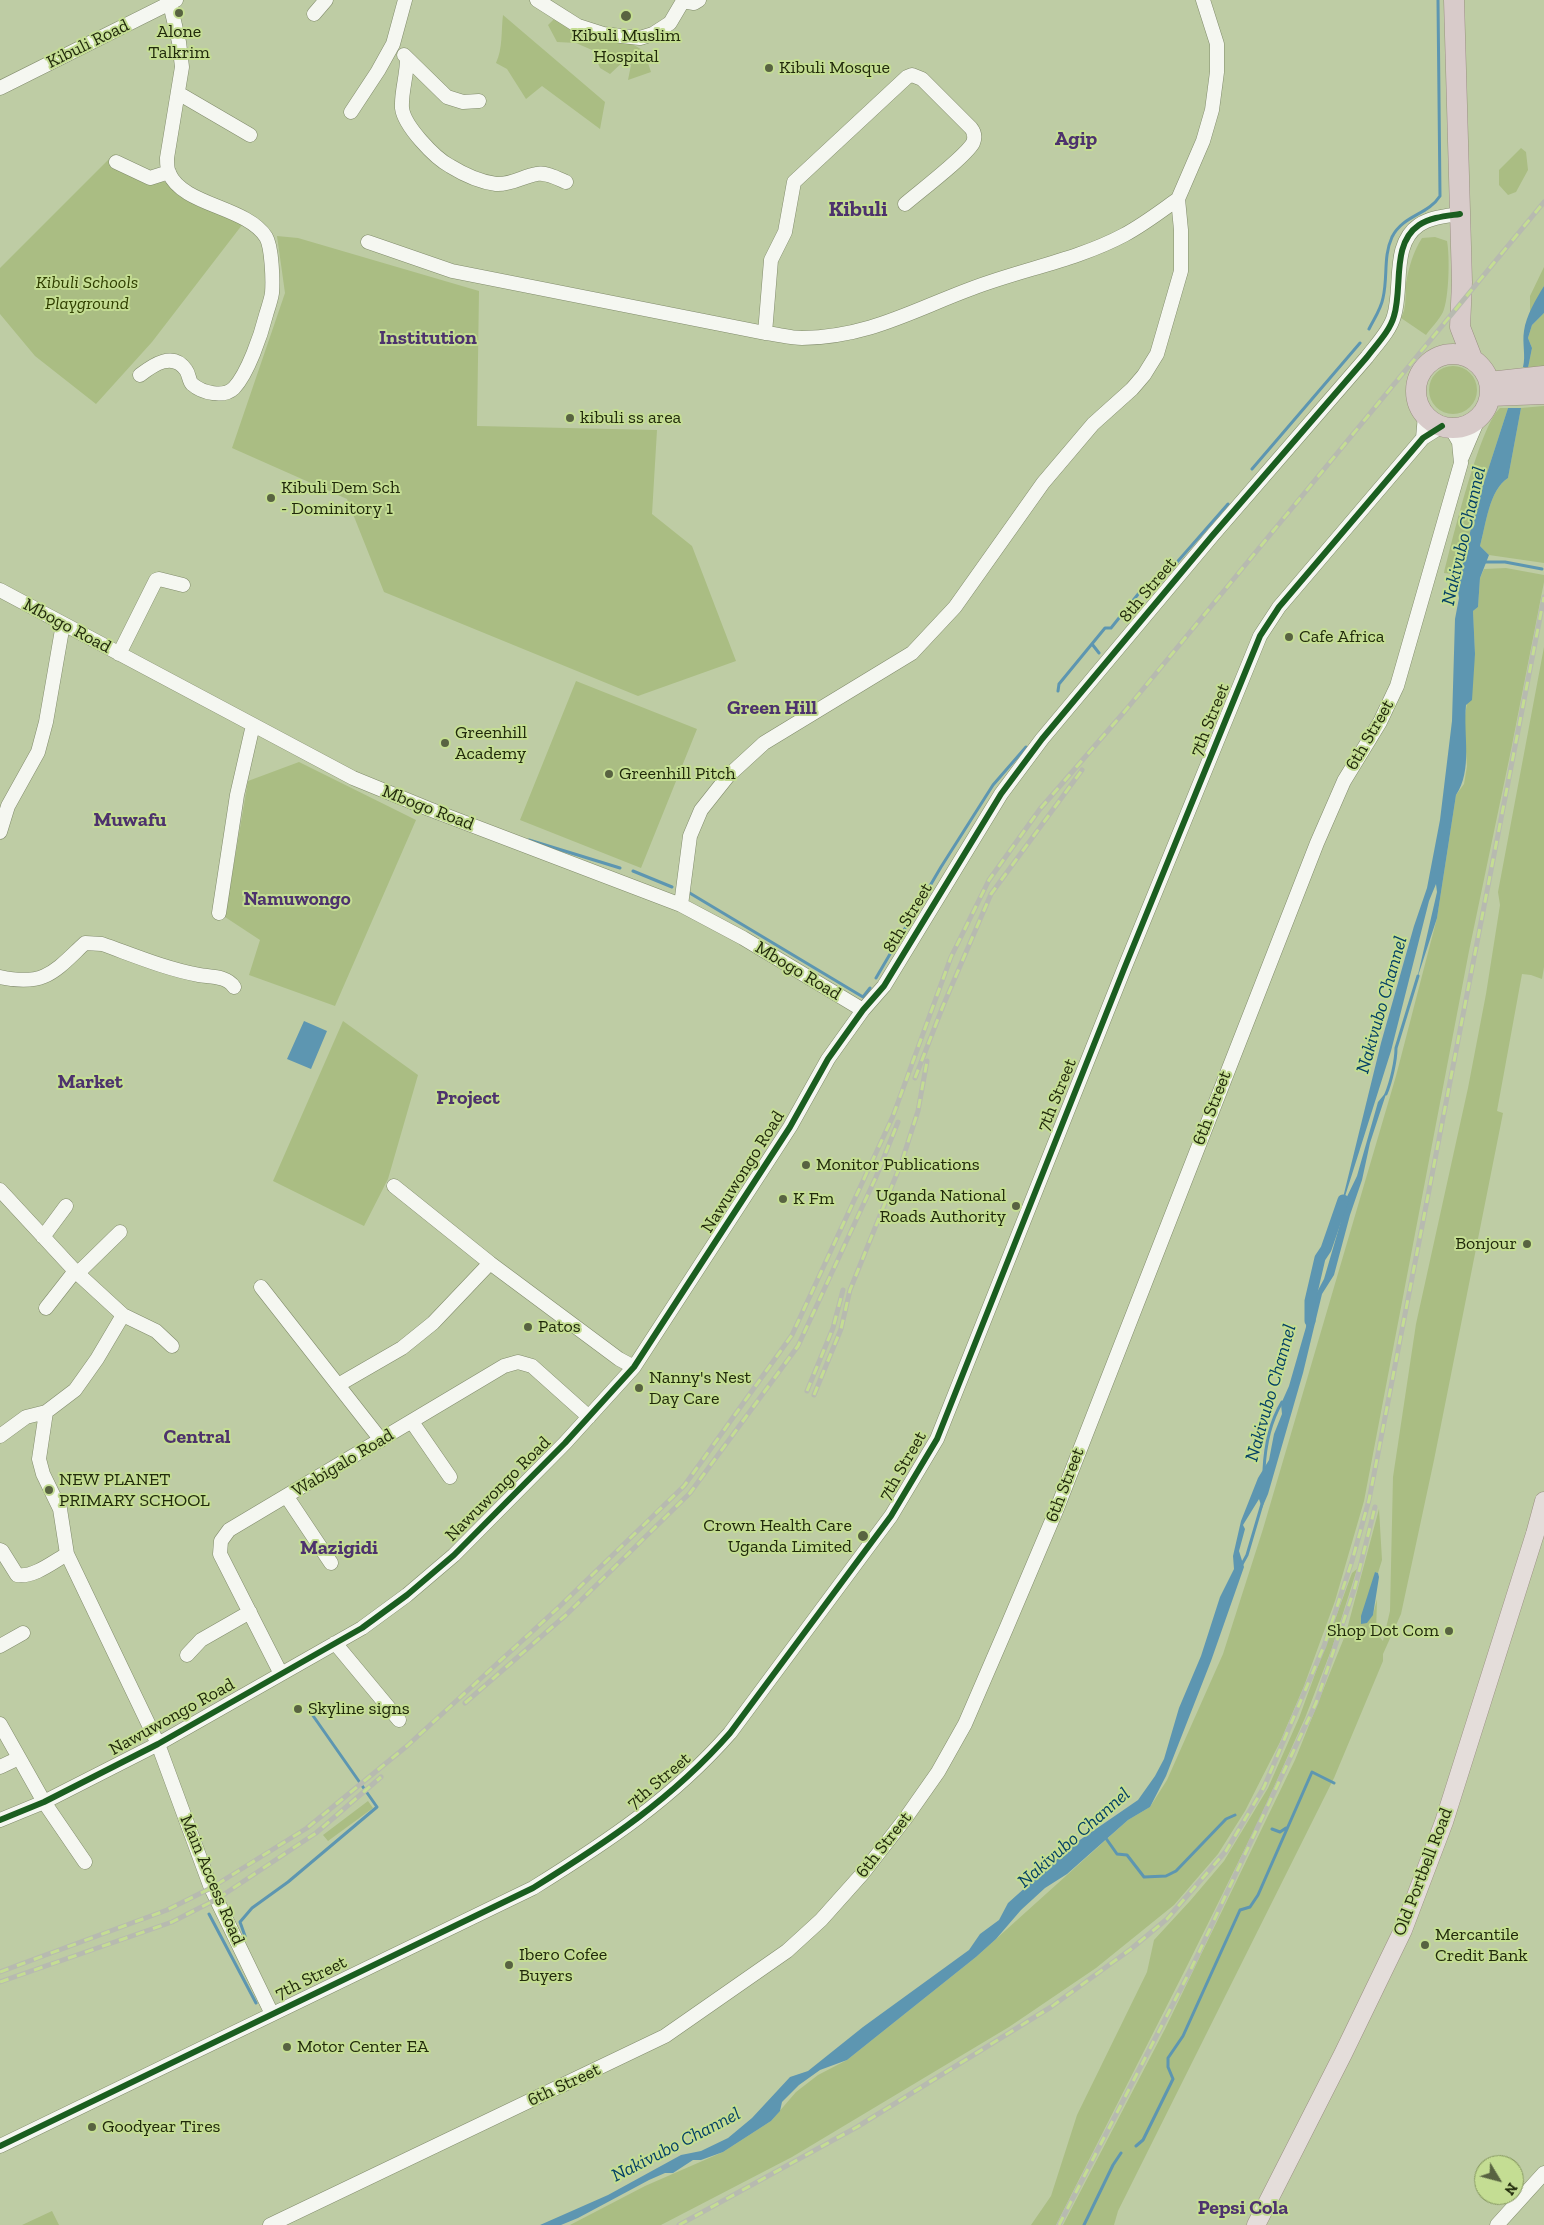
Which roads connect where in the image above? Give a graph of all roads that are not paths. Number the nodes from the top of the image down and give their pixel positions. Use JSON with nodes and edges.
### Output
{"nodes":[{"id":1,"x":326,"y":0,"type":"edge"},
{"id":2,"x":405,"y":0,"type":"edge"},
{"id":3,"x":537,"y":0,"type":"edge"},
{"id":4,"x":699,"y":0,"type":"edge"},
{"id":5,"x":1203,"y":0,"type":"edge"},
{"id":6,"x":1212,"y":0,"type":"edge"},
{"id":7,"x":1454,"y":0,"type":"edge"},
{"id":8,"x":682,"y":1,"type":"edge"},
{"id":9,"x":173,"y":2,"type":"edge"},
{"id":10,"x":314,"y":14,"type":"dead end"},
{"id":11,"x":1210,"y":17,"type":"junction"},
{"id":12,"x":393,"y":44,"type":"junction"},
{"id":13,"x":407,"y":59,"type":"junction"},
{"id":14,"x":0,"y":88,"type":"edge"},
{"id":15,"x":178,"y":93,"type":"junction"},
{"id":16,"x":479,"y":101,"type":"dead end"},
{"id":17,"x":352,"y":112,"type":"dead end"},
{"id":18,"x":250,"y":135,"type":"dead end"},
{"id":19,"x":116,"y":162,"type":"dead end"},
{"id":20,"x":168,"y":172,"type":"junction"},
{"id":21,"x":566,"y":182,"type":"dead end"},
{"id":22,"x":1178,"y":199,"type":"junction"},
{"id":23,"x":905,"y":204,"type":"dead end"},
{"id":24,"x":1460,"y":214,"type":"junction"},
{"id":25,"x":368,"y":242,"type":"dead end"},
{"id":26,"x":1460,"y":327,"type":"junction"},
{"id":27,"x":764,"y":333,"type":"junction"},
{"id":28,"x":1439,"y":357,"type":"junction"},
{"id":29,"x":1472,"y":358,"type":"junction"},
{"id":30,"x":140,"y":375,"type":"dead end"},
{"id":31,"x":1530,"y":386,"type":"edge"},
{"id":32,"x":1490,"y":389,"type":"junction"},
{"id":33,"x":1425,"y":415,"type":"junction"},
{"id":34,"x":1479,"y":417,"type":"junction"},
{"id":35,"x":1447,"y":427,"type":"junction"},
{"id":36,"x":1423,"y":438,"type":"junction"},
{"id":37,"x":1461,"y":463,"type":"junction"},
{"id":38,"x":183,"y":586,"type":"dead end"},
{"id":39,"x":0,"y":590,"type":"edge"},
{"id":40,"x":62,"y":624,"type":"junction"},
{"id":41,"x":119,"y":654,"type":"junction"},
{"id":42,"x":253,"y":725,"type":"junction"},
{"id":43,"x":0,"y":832,"type":"edge"},
{"id":44,"x":681,"y":905,"type":"junction"},
{"id":45,"x":219,"y":913,"type":"dead end"},
{"id":46,"x":0,"y":977,"type":"edge"},
{"id":47,"x":234,"y":987,"type":"dead end"},
{"id":48,"x":862,"y":1010,"type":"junction"},
{"id":49,"x":394,"y":1186,"type":"dead end"},
{"id":50,"x":0,"y":1190,"type":"edge"},
{"id":51,"x":66,"y":1206,"type":"dead end"},
{"id":52,"x":120,"y":1232,"type":"dead end"},
{"id":53,"x":43,"y":1237,"type":"junction"},
{"id":54,"x":490,"y":1263,"type":"junction"},
{"id":55,"x":77,"y":1272,"type":"junction"},
{"id":56,"x":261,"y":1287,"type":"dead end"},
{"id":57,"x":46,"y":1308,"type":"dead end"},
{"id":58,"x":123,"y":1315,"type":"junction"},
{"id":59,"x":172,"y":1346,"type":"dead end"},
{"id":60,"x":634,"y":1367,"type":"junction"},
{"id":61,"x":338,"y":1385,"type":"junction"},
{"id":62,"x":46,"y":1412,"type":"junction"},
{"id":63,"x":589,"y":1417,"type":"junction"},
{"id":64,"x":412,"y":1422,"type":"junction"},
{"id":65,"x":0,"y":1436,"type":"edge"},
{"id":66,"x":381,"y":1440,"type":"junction"},
{"id":67,"x":450,"y":1477,"type":"dead end"},
{"id":68,"x":287,"y":1497,"type":"junction"},
{"id":69,"x":1544,"y":1500,"type":"edge"},
{"id":70,"x":0,"y":1550,"type":"edge"},
{"id":71,"x":67,"y":1554,"type":"junction"},
{"id":72,"x":332,"y":1563,"type":"dead end"},
{"id":73,"x":250,"y":1612,"type":"junction"},
{"id":74,"x":23,"y":1633,"type":"dead end"},
{"id":75,"x":335,"y":1643,"type":"junction"},
{"id":76,"x":0,"y":1646,"type":"edge"},
{"id":77,"x":188,"y":1655,"type":"dead end"},
{"id":78,"x":281,"y":1674,"type":"junction"},
{"id":79,"x":399,"y":1720,"type":"dead end"},
{"id":80,"x":0,"y":1724,"type":"edge"},
{"id":81,"x":158,"y":1744,"type":"junction"},
{"id":82,"x":20,"y":1758,"type":"junction"},
{"id":83,"x":0,"y":1767,"type":"edge"},
{"id":84,"x":44,"y":1802,"type":"junction"},
{"id":85,"x":0,"y":1820,"type":"edge"},
{"id":86,"x":85,"y":1862,"type":"dead end"},
{"id":87,"x":272,"y":2014,"type":"junction"},
{"id":88,"x":0,"y":2146,"type":"edge"},
{"id":89,"x":1544,"y":2173,"type":"edge"},
{"id":90,"x":270,"y":2225,"type":"edge"},
{"id":91,"x":1256,"y":2225,"type":"edge"},
{"id":92,"x":1497,"y":2225,"type":"edge"}],
"edges":[{"from":1,"to":10,"type":"street"},
{"from":2,"to":12,"type":"street"},
{"from":3,"to":8,"type":"street"},
{"from":4,"to":8,"type":"street"},
{"from":5,"to":11,"type":"street"},
{"from":6,"to":11,"type":"street"},
{"from":7,"to":24,"type":"highway"},
{"from":9,"to":14,"type":"street","name":"Kibuli Road"},
{"from":9,"to":15,"type":"street"},
{"from":11,"to":22,"type":"street"},
{"from":12,"to":13,"type":"street"},
{"from":12,"to":17,"type":"street"},
{"from":13,"to":16,"type":"street"},
{"from":13,"to":21,"type":"street"},
{"from":15,"to":18,"type":"street"},
{"from":15,"to":20,"type":"street"},
{"from":19,"to":20,"type":"street"},
{"from":20,"to":30,"type":"street"},
{"from":22,"to":27,"type":"street"},
{"from":22,"to":44,"type":"street"},
{"from":23,"to":27,"type":"street"},
{"from":24,"to":26,"type":"highway"},
{"from":24,"to":48,"type":"street","name":"8th Street"},
{"from":25,"to":27,"type":"street"},
{"from":26,"to":28,"type":"highway"},
{"from":26,"to":29,"type":"highway"},
{"from":28,"to":29,"type":"highway"},
{"from":28,"to":33,"type":"highway"},
{"from":29,"to":32,"type":"highway"},
{"from":31,"to":32,"type":"highway"},
{"from":32,"to":34,"type":"highway"},
{"from":33,"to":35,"type":"highway"},
{"from":33,"to":36,"type":"street"},
{"from":34,"to":35,"type":"highway"},
{"from":34,"to":37,"type":"street"},
{"from":35,"to":36,"type":"street","name":"7th Street"},
{"from":35,"to":37,"type":"street","name":"6th Street"},
{"from":36,"to":87,"type":"street","name":"7th Street"},
{"from":37,"to":90,"type":"street","name":"6th Street"},
{"from":38,"to":41,"type":"street"},
{"from":39,"to":40,"type":"street","name":"Mbogo Road"},
{"from":40,"to":41,"type":"street","name":"Mbogo Road"},
{"from":40,"to":43,"type":"street"},
{"from":41,"to":42,"type":"street","name":"Mbogo Road"},
{"from":42,"to":44,"type":"street","name":"Mbogo Road"},
{"from":42,"to":45,"type":"street"},
{"from":44,"to":48,"type":"street","name":"Mbogo Road"},
{"from":46,"to":47,"type":"street"},
{"from":48,"to":60,"type":"street","name":"Nawuwongo Road"},
{"from":49,"to":54,"type":"street"},
{"from":50,"to":53,"type":"street"},
{"from":51,"to":53,"type":"street"},
{"from":52,"to":55,"type":"street"},
{"from":53,"to":55,"type":"street"},
{"from":54,"to":60,"type":"street"},
{"from":54,"to":61,"type":"street"},
{"from":55,"to":57,"type":"street"},
{"from":55,"to":58,"type":"street"},
{"from":56,"to":61,"type":"street"},
{"from":58,"to":59,"type":"street"},
{"from":58,"to":62,"type":"street"},
{"from":60,"to":63,"type":"street","name":"Nawuwongo Road"},
{"from":61,"to":66,"type":"street"},
{"from":62,"to":65,"type":"street"},
{"from":62,"to":71,"type":"street","name":"Main Access Road"},
{"from":63,"to":64,"type":"street","name":"Wabigalo Road"},
{"from":63,"to":75,"type":"street","name":"Nawuwongo Road"},
{"from":64,"to":66,"type":"street","name":"Wabigalo Road"},
{"from":64,"to":67,"type":"street"},
{"from":66,"to":68,"type":"street","name":"Wabigalo Road"},
{"from":68,"to":72,"type":"street"},
{"from":68,"to":73,"type":"street","name":"Wabigalo Road"},
{"from":69,"to":91,"type":"main road","name":"Old Portbell Road"},
{"from":70,"to":71,"type":"street"},
{"from":71,"to":81,"type":"street","name":"Main Access Road"},
{"from":73,"to":77,"type":"street"},
{"from":73,"to":78,"type":"street","name":"Wabigalo Road"},
{"from":74,"to":76,"type":"street"},
{"from":75,"to":78,"type":"street","name":"Nawuwongo Road"},
{"from":75,"to":79,"type":"street"},
{"from":78,"to":81,"type":"street","name":"Nawuwongo Road"},
{"from":80,"to":82,"type":"street"},
{"from":81,"to":84,"type":"street","name":"Nawuwongo Road"},
{"from":81,"to":87,"type":"street","name":"Main Access Road"},
{"from":82,"to":83,"type":"street"},
{"from":82,"to":84,"type":"street"},
{"from":84,"to":85,"type":"street","name":"Nawuwongo Road"},
{"from":84,"to":86,"type":"street"},
{"from":87,"to":88,"type":"street","name":"7th Street"},
{"from":89,"to":92,"type":"street"}]}
